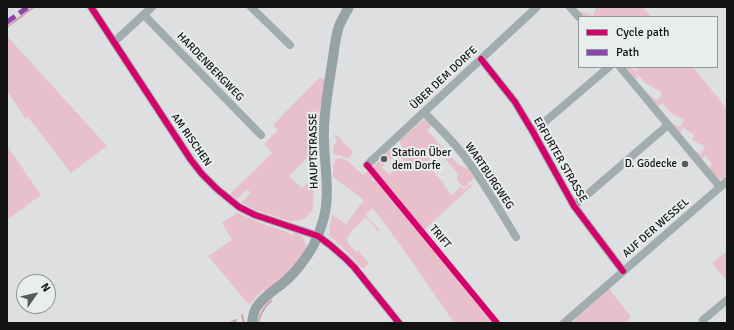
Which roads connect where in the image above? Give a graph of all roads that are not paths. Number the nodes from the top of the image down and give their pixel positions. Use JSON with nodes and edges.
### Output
{"nodes":[{"id":1,"x":91,"y":7,"type":"edge"},
{"id":2,"x":152,"y":7,"type":"edge"},
{"id":3,"x":251,"y":7,"type":"edge"},
{"id":4,"x":349,"y":7,"type":"edge"},
{"id":5,"x":537,"y":7,"type":"edge"},
{"id":6,"x":570,"y":7,"type":"edge"},
{"id":7,"x":144,"y":15,"type":"junction"},
{"id":8,"x":578,"y":16,"type":"edge"},
{"id":9,"x":114,"y":42,"type":"junction"},
{"id":10,"x":290,"y":45,"type":"dead end"},
{"id":11,"x":481,"y":59,"type":"junction"},
{"id":12,"x":608,"y":68,"type":"edge"},
{"id":13,"x":621,"y":68,"type":"edge"},
{"id":14,"x":424,"y":112,"type":"junction"},
{"id":15,"x":668,"y":125,"type":"junction"},
{"id":16,"x":533,"y":132,"type":"junction"},
{"id":17,"x":261,"y":135,"type":"dead end"},
{"id":18,"x":367,"y":165,"type":"dead end"},
{"id":19,"x":727,"y":181,"type":"edge"},
{"id":20,"x":720,"y":187,"type":"junction"},
{"id":21,"x":574,"y":206,"type":"junction"},
{"id":22,"x":318,"y":236,"type":"junction"},
{"id":23,"x":516,"y":237,"type":"dead end"},
{"id":24,"x":623,"y":271,"type":"junction"},
{"id":25,"x":727,"y":300,"type":"edge"},
{"id":26,"x":703,"y":320,"type":"dead end"},
{"id":27,"x":252,"y":323,"type":"edge"},
{"id":28,"x":399,"y":323,"type":"edge"},
{"id":29,"x":564,"y":323,"type":"edge"}],
"edges":[{"from":1,"to":9,"type":"street","name":"AM RISCHEN"},
{"from":2,"to":7,"type":"street"},
{"from":3,"to":10,"type":"street"},
{"from":4,"to":22,"type":"main road","name":"HAUPTSTRASSE"},
{"from":5,"to":11,"type":"street","name":"ÜBER DEM DORFE"},
{"from":6,"to":8,"type":"street"},
{"from":7,"to":9,"type":"street"},
{"from":7,"to":17,"type":"street","name":"HARDENBERGWEG"},
{"from":9,"to":22,"type":"street","name":"AM RISCHEN"},
{"from":11,"to":14,"type":"street","name":"ÜBER DEM DORFE"},
{"from":11,"to":16,"type":"street","name":"ERFURTER STRASSE"},
{"from":12,"to":16,"type":"street"},
{"from":13,"to":15,"type":"street"},
{"from":14,"to":18,"type":"street","name":"ÜBER DEM DORFE"},
{"from":14,"to":23,"type":"street","name":"WARTBURGWEG"},
{"from":15,"to":20,"type":"street"},
{"from":15,"to":21,"type":"street"},
{"from":16,"to":21,"type":"street","name":"ERFURTER STRASSE"},
{"from":19,"to":20,"type":"street","name":"AUF DER WESSEL"},
{"from":20,"to":24,"type":"street","name":"AUF DER WESSEL"},
{"from":21,"to":24,"type":"street","name":"ERFURTER STRASSE"},
{"from":22,"to":27,"type":"main road","name":"HAUPTSTRASSE"},
{"from":22,"to":28,"type":"street","name":"AM RISCHEN"},
{"from":24,"to":29,"type":"street","name":"AUF DER WESSEL"},
{"from":25,"to":26,"type":"street"}]}
